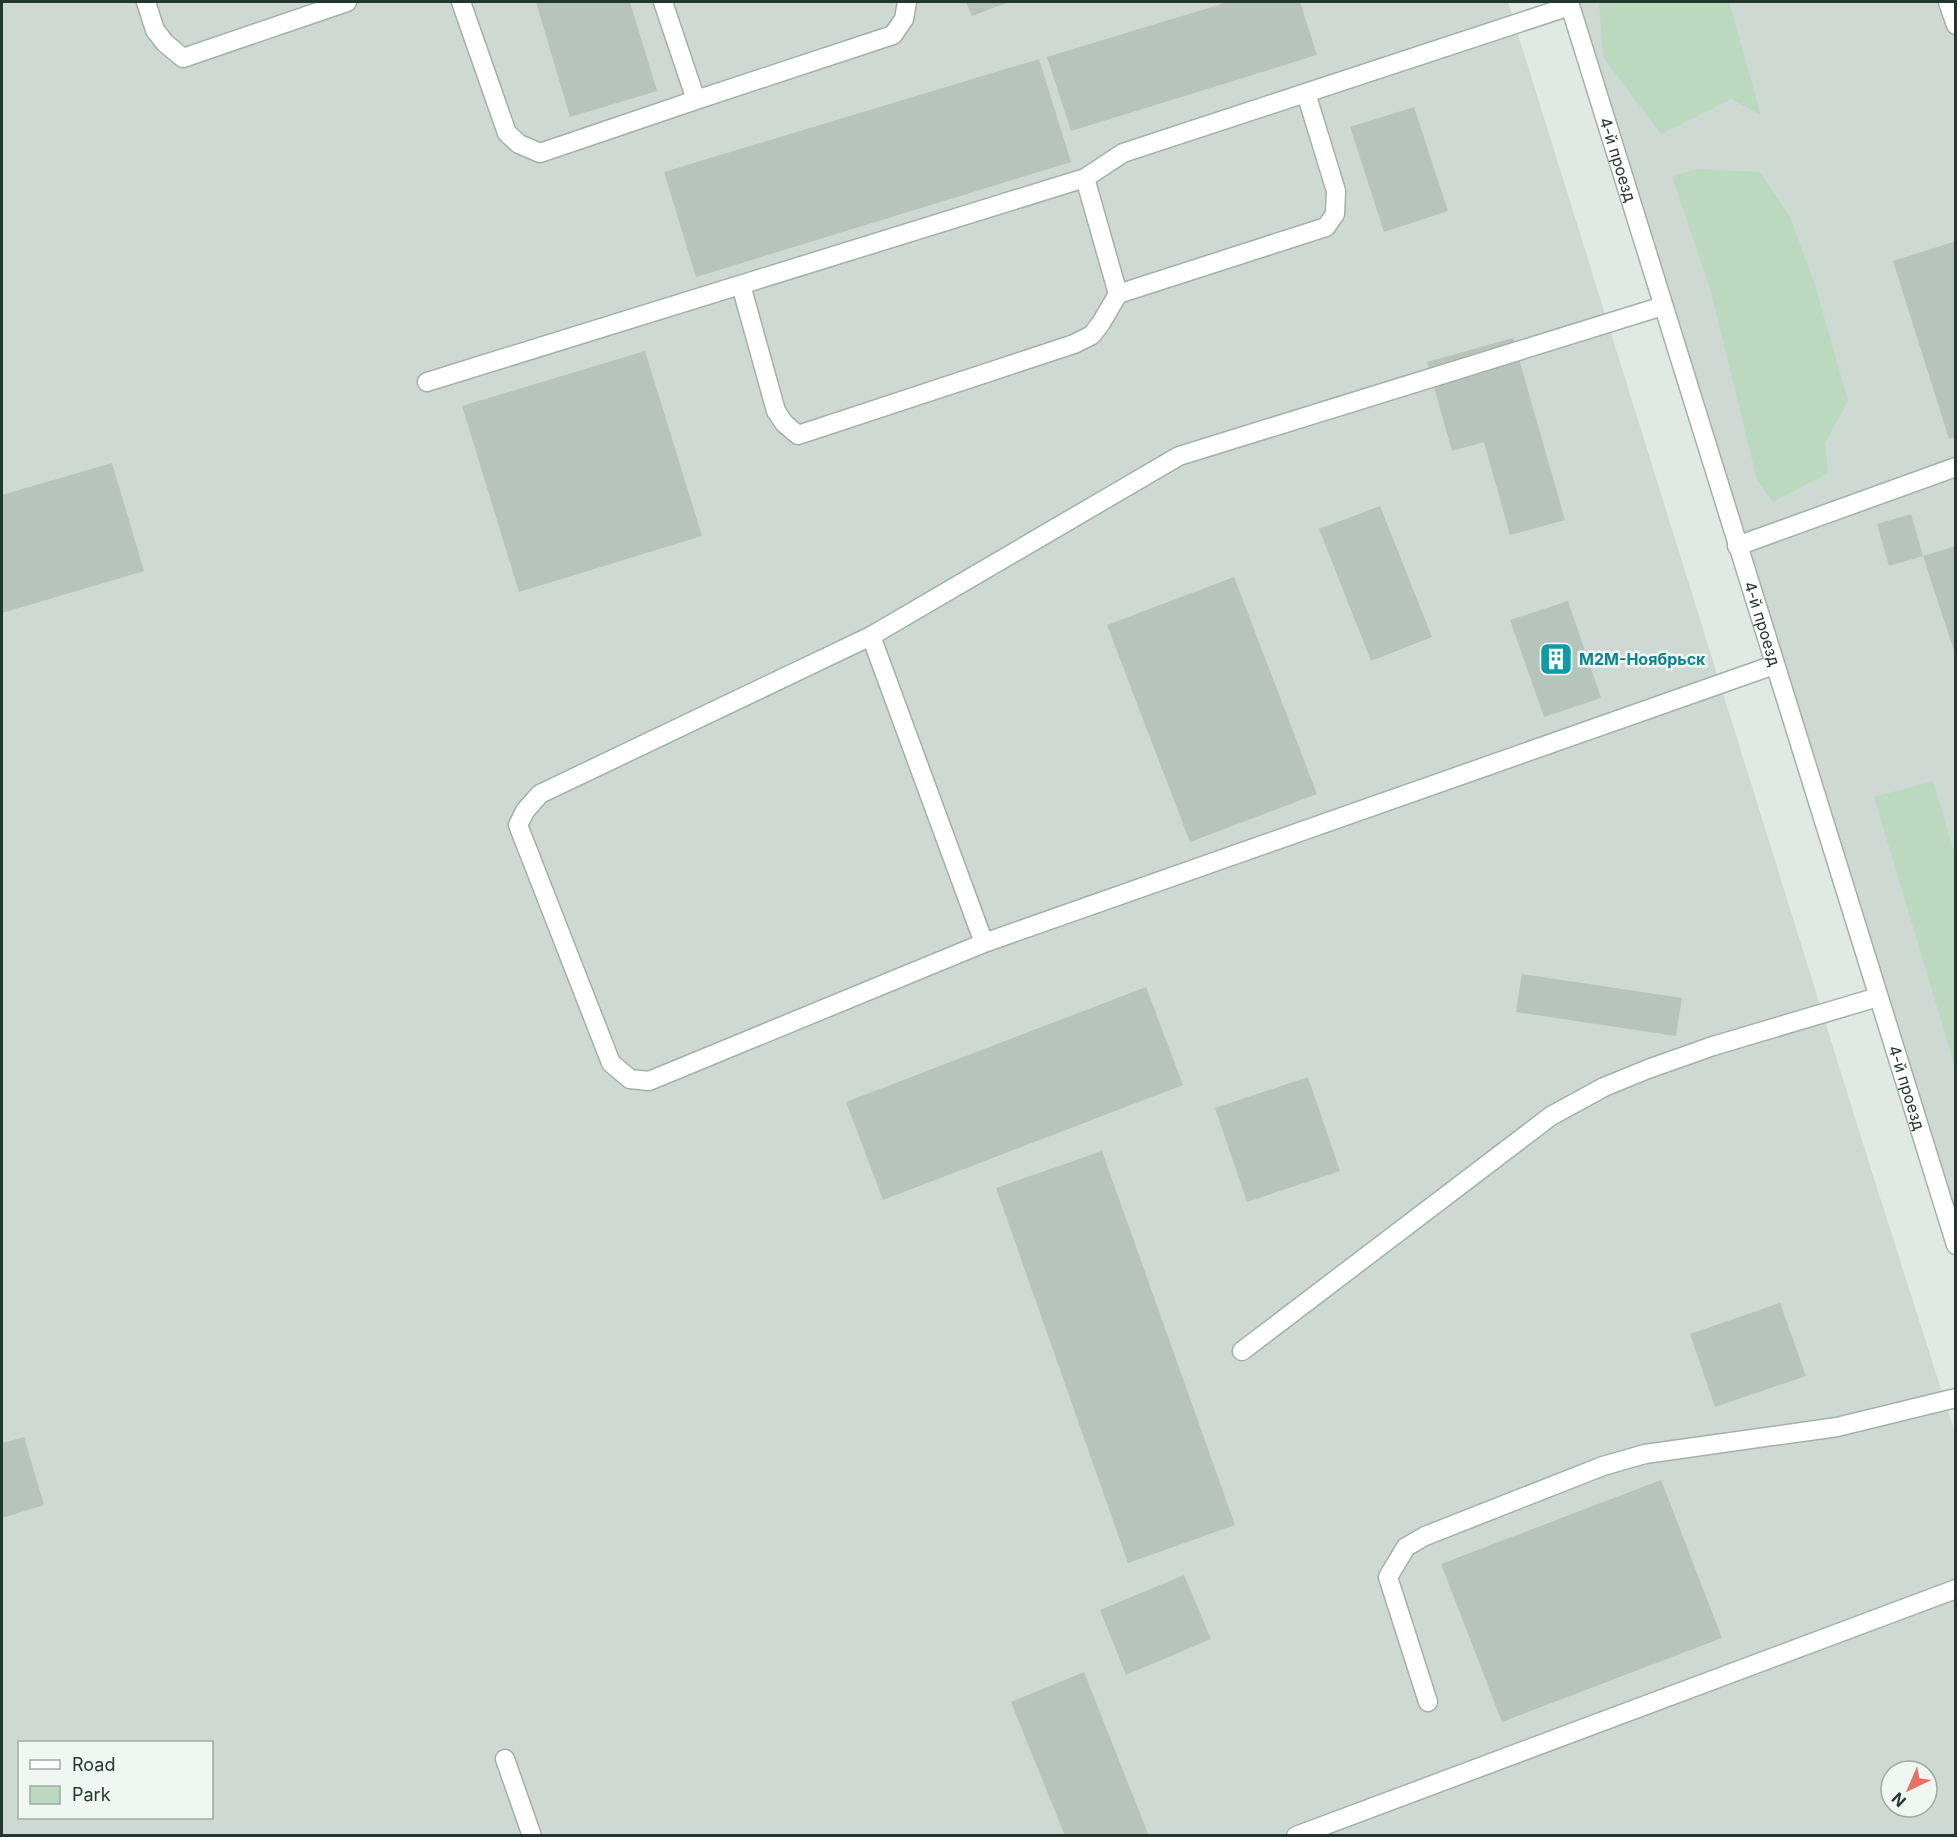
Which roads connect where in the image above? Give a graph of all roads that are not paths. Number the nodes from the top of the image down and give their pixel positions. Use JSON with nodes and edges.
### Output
{"nodes":[{"id":1,"x":146,"y":2,"type":"edge"},
{"id":2,"x":347,"y":2,"type":"edge"},
{"id":3,"x":461,"y":2,"type":"edge"},
{"id":4,"x":663,"y":2,"type":"edge"},
{"id":5,"x":907,"y":2,"type":"edge"},
{"id":6,"x":1948,"y":2,"type":"edge"},
{"id":7,"x":1569,"y":4,"type":"edge"},
{"id":8,"x":1956,"y":25,"type":"edge"},
{"id":9,"x":1306,"y":93,"type":"junction"},
{"id":10,"x":696,"y":100,"type":"junction"},
{"id":11,"x":1085,"y":178,"type":"junction"},
{"id":12,"x":741,"y":285,"type":"junction"},
{"id":13,"x":1118,"y":294,"type":"junction"},
{"id":14,"x":1663,"y":306,"type":"junction"},
{"id":15,"x":427,"y":382,"type":"dead end"},
{"id":16,"x":1956,"y":467,"type":"edge"},
{"id":17,"x":1737,"y":546,"type":"junction"},
{"id":18,"x":871,"y":636,"type":"junction"},
{"id":19,"x":1774,"y":665,"type":"junction"},
{"id":20,"x":984,"y":943,"type":"junction"},
{"id":21,"x":1878,"y":998,"type":"junction"},
{"id":22,"x":1956,"y":1245,"type":"edge"},
{"id":23,"x":1242,"y":1351,"type":"dead end"},
{"id":24,"x":1956,"y":1398,"type":"edge"},
{"id":25,"x":1956,"y":1589,"type":"edge"},
{"id":26,"x":1428,"y":1702,"type":"dead end"},
{"id":27,"x":505,"y":1759,"type":"dead end"},
{"id":28,"x":532,"y":1836,"type":"edge"},
{"id":29,"x":1296,"y":1836,"type":"edge"}],
"edges":[{"from":1,"to":2,"type":"street"},
{"from":3,"to":10,"type":"street"},
{"from":4,"to":10,"type":"street"},
{"from":5,"to":10,"type":"street"},
{"from":6,"to":8,"type":"street"},
{"from":7,"to":9,"type":"street"},
{"from":7,"to":14,"type":"street","name":"4-й проезд"},
{"from":9,"to":11,"type":"street"},
{"from":9,"to":13,"type":"street"},
{"from":11,"to":12,"type":"street"},
{"from":11,"to":13,"type":"street"},
{"from":12,"to":13,"type":"street"},
{"from":12,"to":15,"type":"street"},
{"from":14,"to":17,"type":"street","name":"4-й проезд"},
{"from":14,"to":18,"type":"street"},
{"from":16,"to":17,"type":"street"},
{"from":17,"to":19,"type":"street","name":"4-й проезд"},
{"from":18,"to":20,"type":"street"},
{"from":18,"to":20,"type":"street"},
{"from":19,"to":20,"type":"street"},
{"from":19,"to":21,"type":"street","name":"4-й проезд"},
{"from":21,"to":22,"type":"street","name":"4-й проезд"},
{"from":21,"to":23,"type":"street"},
{"from":24,"to":26,"type":"street"},
{"from":25,"to":29,"type":"street"},
{"from":27,"to":28,"type":"street"}]}
